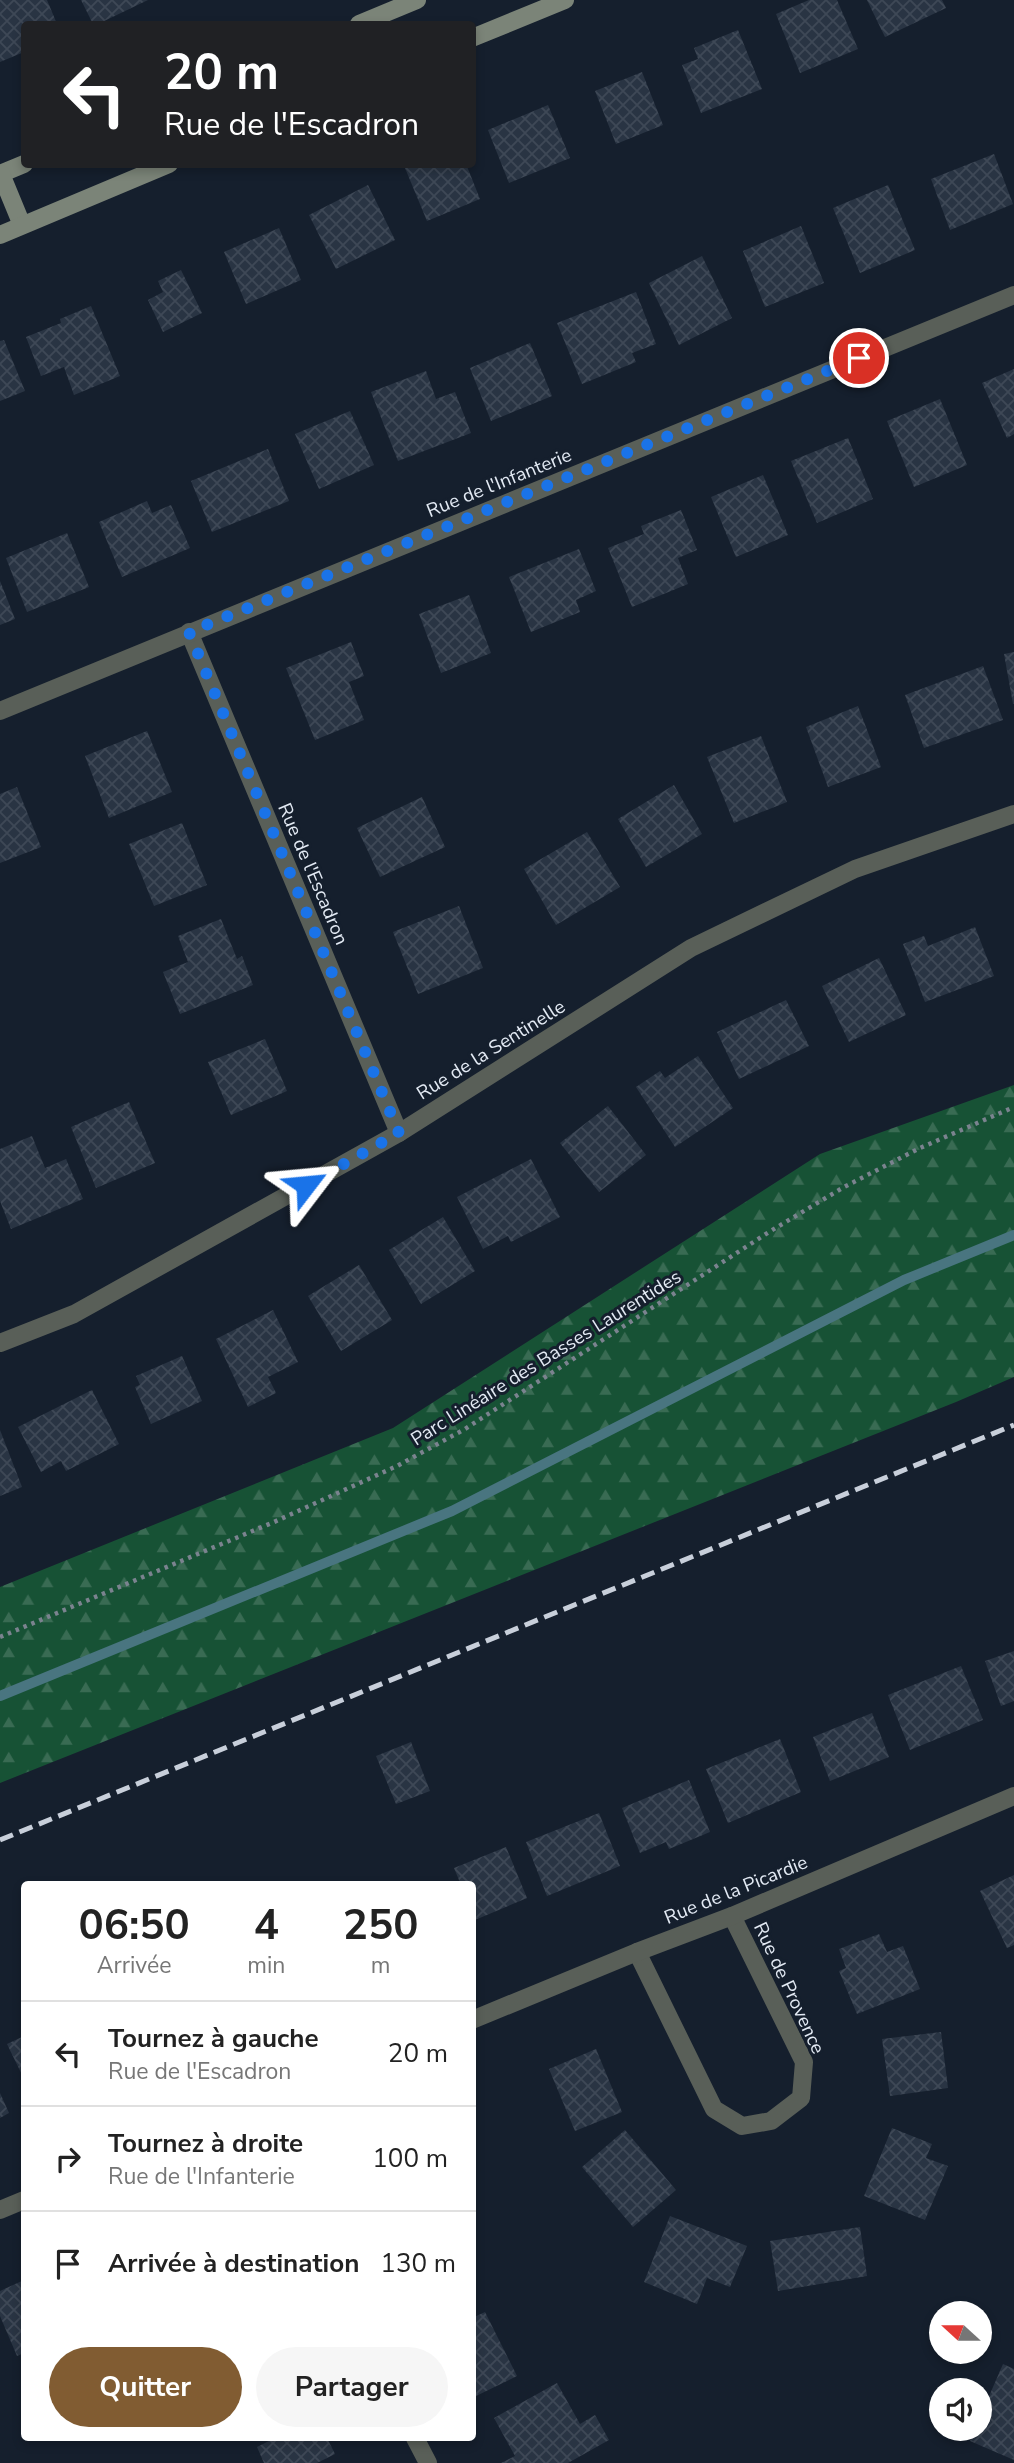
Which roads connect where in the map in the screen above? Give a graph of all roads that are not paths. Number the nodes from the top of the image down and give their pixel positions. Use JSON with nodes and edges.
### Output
{"nodes":[{"id":1,"x":417,"y":0,"type":"edge"},
{"id":2,"x":565,"y":0,"type":"edge"},
{"id":3,"x":366,"y":21,"type":"edge"},
{"id":4,"x":476,"y":36,"type":"edge"},
{"id":5,"x":21,"y":165,"type":"edge"},
{"id":6,"x":159,"y":168,"type":"edge"},
{"id":7,"x":0,"y":174,"type":"edge"},
{"id":8,"x":22,"y":225,"type":"junction"},
{"id":9,"x":0,"y":235,"type":"edge"},
{"id":10,"x":1014,"y":295,"type":"edge"},
{"id":11,"x":189,"y":632,"type":"junction"},
{"id":12,"x":0,"y":711,"type":"edge"},
{"id":13,"x":1014,"y":814,"type":"edge"},
{"id":14,"x":399,"y":1133,"type":"junction"},
{"id":15,"x":0,"y":1343,"type":"edge"},
{"id":16,"x":1014,"y":1796,"type":"edge"},
{"id":17,"x":732,"y":1916,"type":"junction"},
{"id":18,"x":637,"y":1952,"type":"junction"},
{"id":19,"x":476,"y":2018,"type":"edge"},
{"id":20,"x":21,"y":2201,"type":"edge"},
{"id":21,"x":0,"y":2210,"type":"edge"},
{"id":22,"x":417,"y":2441,"type":"edge"},
{"id":23,"x":428,"y":2463,"type":"edge"}],
"edges":[{"from":1,"to":3,"type":"street"},
{"from":2,"to":4,"type":"street"},
{"from":5,"to":7,"type":"street"},
{"from":6,"to":8,"type":"street"},
{"from":7,"to":8,"type":"street"},
{"from":8,"to":9,"type":"street"},
{"from":10,"to":11,"type":"street","name":"Rue de l'Infanterie"},
{"from":11,"to":12,"type":"street","name":"Rue de l'Infanterie"},
{"from":11,"to":14,"type":"street","name":"Rue de l'Escadron"},
{"from":13,"to":14,"type":"street","name":"Rue de la Sentinelle"},
{"from":14,"to":15,"type":"street","name":"Rue de la Sentinelle"},
{"from":16,"to":17,"type":"street","name":"Rue de la Picardie"},
{"from":17,"to":18,"type":"street","name":"Rue de la Picardie"},
{"from":17,"to":18,"type":"street","name":"Rue de Provence"},
{"from":18,"to":19,"type":"street","name":"Rue de la Picardie"},
{"from":20,"to":21,"type":"street"},
{"from":22,"to":23,"type":"street"}]}
